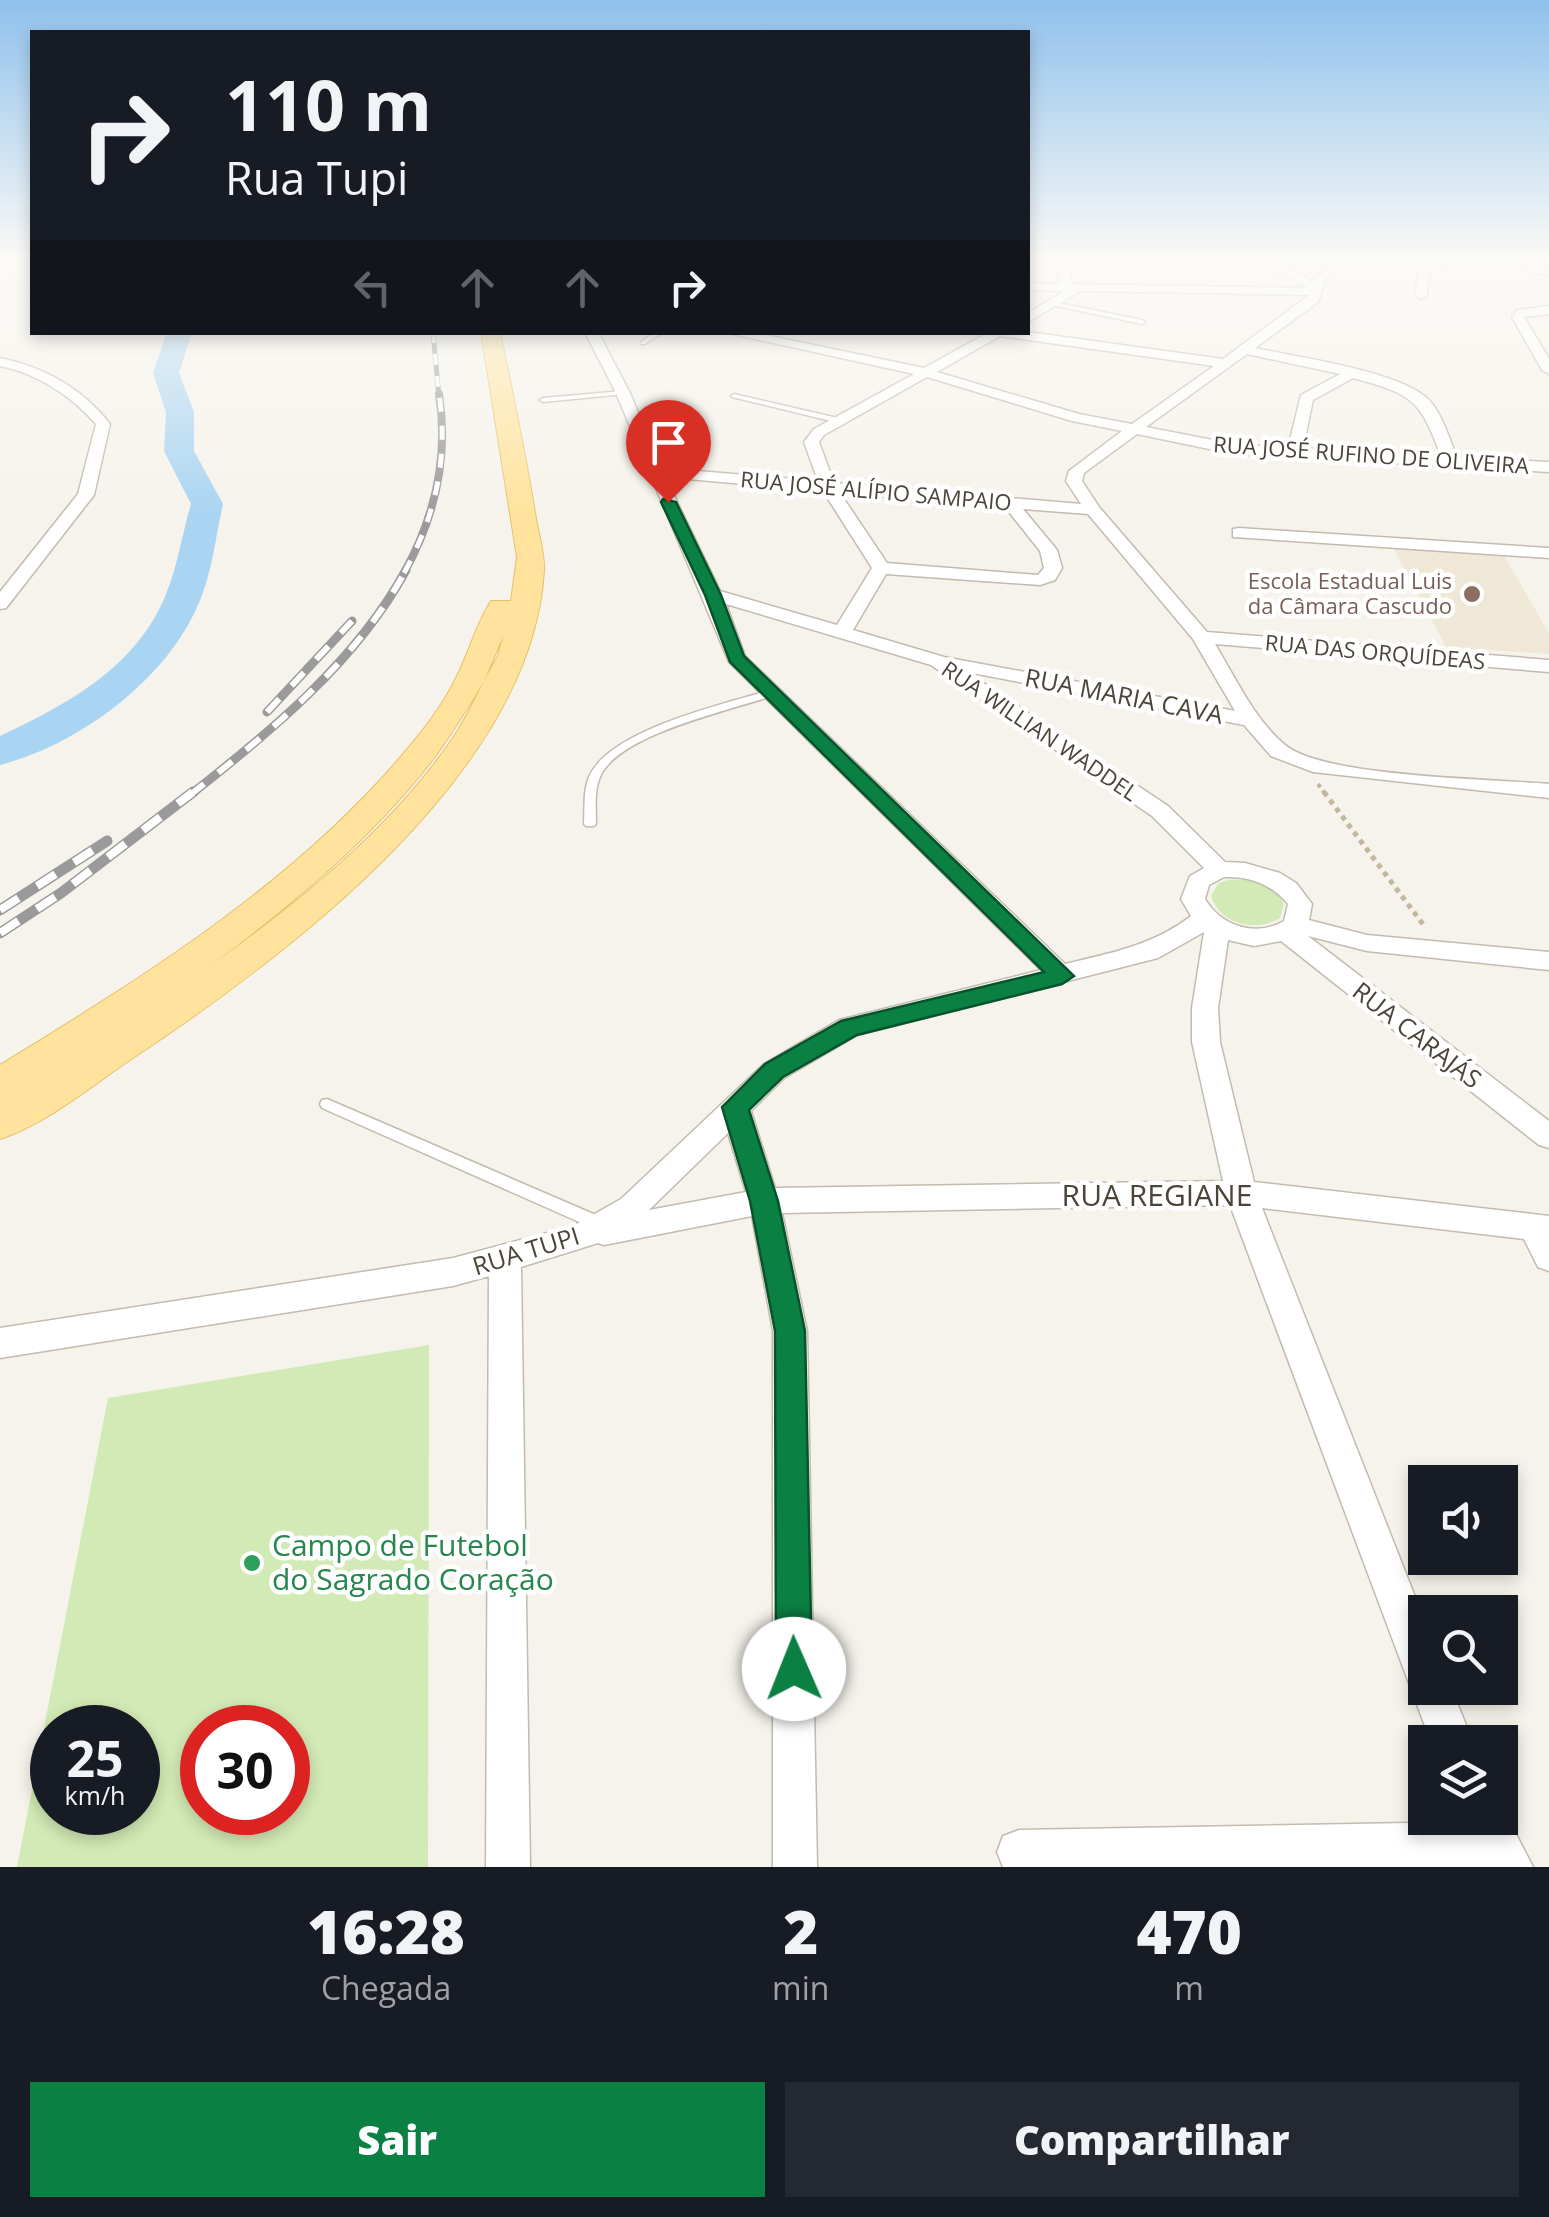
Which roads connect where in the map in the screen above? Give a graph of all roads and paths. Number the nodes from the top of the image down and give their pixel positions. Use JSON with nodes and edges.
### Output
{"nodes":[{"id":1,"x":477,"y":343,"type":"edge"},
{"id":2,"x":492,"y":343,"type":"edge"},
{"id":3,"x":597,"y":343,"type":"edge"},
{"id":4,"x":784,"y":343,"type":"edge"},
{"id":5,"x":979,"y":343,"type":"edge"},
{"id":6,"x":1074,"y":343,"type":"edge"},
{"id":7,"x":1255,"y":343,"type":"edge"},
{"id":8,"x":1533,"y":343,"type":"edge"},
{"id":9,"x":1246,"y":350,"type":"junction"},
{"id":10,"x":0,"y":362,"type":"edge"},
{"id":11,"x":1224,"y":363,"type":"junction"},
{"id":12,"x":1549,"y":370,"type":"edge"},
{"id":13,"x":925,"y":372,"type":"junction"},
{"id":14,"x":1350,"y":374,"type":"junction"},
{"id":15,"x":623,"y":393,"type":"junction"},
{"id":16,"x":734,"y":396,"type":"dead end"},
{"id":17,"x":543,"y":400,"type":"dead end"},
{"id":18,"x":839,"y":421,"type":"junction"},
{"id":19,"x":1134,"y":432,"type":"junction"},
{"id":20,"x":1294,"y":454,"type":"junction"},
{"id":21,"x":1451,"y":462,"type":"junction"},
{"id":22,"x":1549,"y":467,"type":"edge"},
{"id":23,"x":658,"y":472,"type":"junction"},
{"id":24,"x":828,"y":487,"type":"junction"},
{"id":25,"x":1010,"y":503,"type":"junction"},
{"id":26,"x":1094,"y":510,"type":"junction"},
{"id":27,"x":1238,"y":533,"type":"dead end"},
{"id":28,"x":1549,"y":553,"type":"edge"},
{"id":29,"x":881,"y":568,"type":"junction"},
{"id":30,"x":713,"y":595,"type":"junction"},
{"id":31,"x":0,"y":604,"type":"edge"},
{"id":32,"x":841,"y":634,"type":"junction"},
{"id":33,"x":1200,"y":636,"type":"junction"},
{"id":34,"x":938,"y":661,"type":"junction"},
{"id":35,"x":1549,"y":666,"type":"edge"},
{"id":36,"x":771,"y":693,"type":"junction"},
{"id":37,"x":1251,"y":720,"type":"junction"},
{"id":38,"x":1313,"y":766,"type":"junction"},
{"id":39,"x":1549,"y":791,"type":"edge"},
{"id":40,"x":590,"y":824,"type":"dead end"},
{"id":41,"x":1219,"y":870,"type":"junction"},
{"id":42,"x":1211,"y":922,"type":"junction"},
{"id":43,"x":1292,"y":928,"type":"junction"},
{"id":44,"x":1448,"y":950,"type":"junction"},
{"id":45,"x":1549,"y":961,"type":"edge"},
{"id":46,"x":1062,"y":976,"type":"junction"},
{"id":47,"x":102,"y":1041,"type":"junction"},
{"id":48,"x":0,"y":1085,"type":"edge"},
{"id":49,"x":327,"y":1104,"type":"dead end"},
{"id":50,"x":735,"y":1107,"type":"junction"},
{"id":51,"x":0,"y":1122,"type":"edge"},
{"id":52,"x":1549,"y":1137,"type":"edge"},
{"id":53,"x":1241,"y":1193,"type":"junction"},
{"id":54,"x":764,"y":1201,"type":"junction"},
{"id":55,"x":1541,"y":1228,"type":"edge"},
{"id":56,"x":592,"y":1231,"type":"junction"},
{"id":57,"x":1549,"y":1258,"type":"edge"},
{"id":58,"x":504,"y":1260,"type":"junction"},
{"id":59,"x":0,"y":1344,"type":"edge"},
{"id":60,"x":1408,"y":1629,"type":"edge"},
{"id":61,"x":1497,"y":1842,"type":"edge"},
{"id":62,"x":1020,"y":1852,"type":"dead end"},
{"id":63,"x":508,"y":1867,"type":"edge"},
{"id":64,"x":795,"y":1867,"type":"edge"}],
"edges":[{"from":1,"to":47,"type":"main road"},
{"from":2,"to":47,"type":"main road"},
{"from":3,"to":15,"type":"street"},
{"from":4,"to":13,"type":"street","name":"RUA JOSÉ RUFINO DE OLIVEIRA"},
{"from":5,"to":13,"type":"street"},
{"from":6,"to":11,"type":"street"},
{"from":7,"to":9,"type":"street"},
{"from":8,"to":12,"type":"street"},
{"from":9,"to":11,"type":"street"},
{"from":9,"to":14,"type":"street"},
{"from":10,"to":31,"type":"street"},
{"from":11,"to":19,"type":"street"},
{"from":13,"to":18,"type":"street"},
{"from":13,"to":19,"type":"street","name":"RUA JOSÉ RUFINO DE OLIVEIRA"},
{"from":14,"to":20,"type":"street"},
{"from":14,"to":21,"type":"street"},
{"from":15,"to":17,"type":"lane"},
{"from":15,"to":23,"type":"street"},
{"from":16,"to":18,"type":"lane"},
{"from":18,"to":24,"type":"street"},
{"from":19,"to":20,"type":"street","name":"RUA JOSÉ RUFINO DE OLIVEIRA"},
{"from":19,"to":26,"type":"street"},
{"from":20,"to":21,"type":"street","name":"RUA JOSÉ RUFINO DE OLIVEIRA"},
{"from":21,"to":22,"type":"street","name":"RUA JOSÉ RUFINO DE OLIVEIRA"},
{"from":23,"to":24,"type":"street","name":"RUA JOSÉ ALÍPIO SAMPAIO"},
{"from":23,"to":30,"type":"street"},
{"from":24,"to":25,"type":"street","name":"RUA JOSÉ ALÍPIO SAMPAIO"},
{"from":24,"to":29,"type":"street"},
{"from":25,"to":26,"type":"street","name":"RUA JOSÉ ALÍPIO SAMPAIO"},
{"from":25,"to":29,"type":"street"},
{"from":26,"to":33,"type":"street"},
{"from":27,"to":28,"type":"street"},
{"from":29,"to":32,"type":"street"},
{"from":30,"to":32,"type":"street","name":"RUA WILLIAN WADDEL"},
{"from":30,"to":36,"type":"street"},
{"from":32,"to":34,"type":"street","name":"RUA WILLIAN WADDEL"},
{"from":33,"to":35,"type":"street","name":"RUA DAS ORQUÍDEAS"},
{"from":33,"to":37,"type":"street"},
{"from":34,"to":37,"type":"street","name":"RUA MARIA CAVA"},
{"from":34,"to":41,"type":"street","name":"RUA WILLIAN WADDEL"},
{"from":36,"to":40,"type":"lane"},
{"from":36,"to":46,"type":"street"},
{"from":37,"to":38,"type":"street"},
{"from":38,"to":39,"type":"street"},
{"from":38,"to":44,"type":"path"},
{"from":41,"to":42,"type":"street"},
{"from":41,"to":43,"type":"street"},
{"from":42,"to":43,"type":"street"},
{"from":42,"to":46,"type":"street","name":"RUA TUPI"},
{"from":42,"to":53,"type":"street"},
{"from":43,"to":44,"type":"street"},
{"from":43,"to":52,"type":"street","name":"RUA CARAJÁS"},
{"from":44,"to":45,"type":"street"},
{"from":46,"to":50,"type":"street","name":"RUA TUPI"},
{"from":47,"to":48,"type":"main road"},
{"from":47,"to":51,"type":"main road"},
{"from":49,"to":56,"type":"lane"},
{"from":50,"to":54,"type":"street"},
{"from":50,"to":56,"type":"street","name":"RUA TUPI"},
{"from":53,"to":54,"type":"street","name":"RUA REGIANE"},
{"from":53,"to":55,"type":"street","name":"RUA REGIANE"},
{"from":53,"to":60,"type":"street"},
{"from":54,"to":56,"type":"street","name":"RUA REGIANE"},
{"from":54,"to":64,"type":"street"},
{"from":55,"to":57,"type":"street"},
{"from":56,"to":58,"type":"street","name":"RUA TUPI"},
{"from":58,"to":59,"type":"street","name":"RUA TUPI"},
{"from":58,"to":63,"type":"street"},
{"from":61,"to":62,"type":"street"}]}
